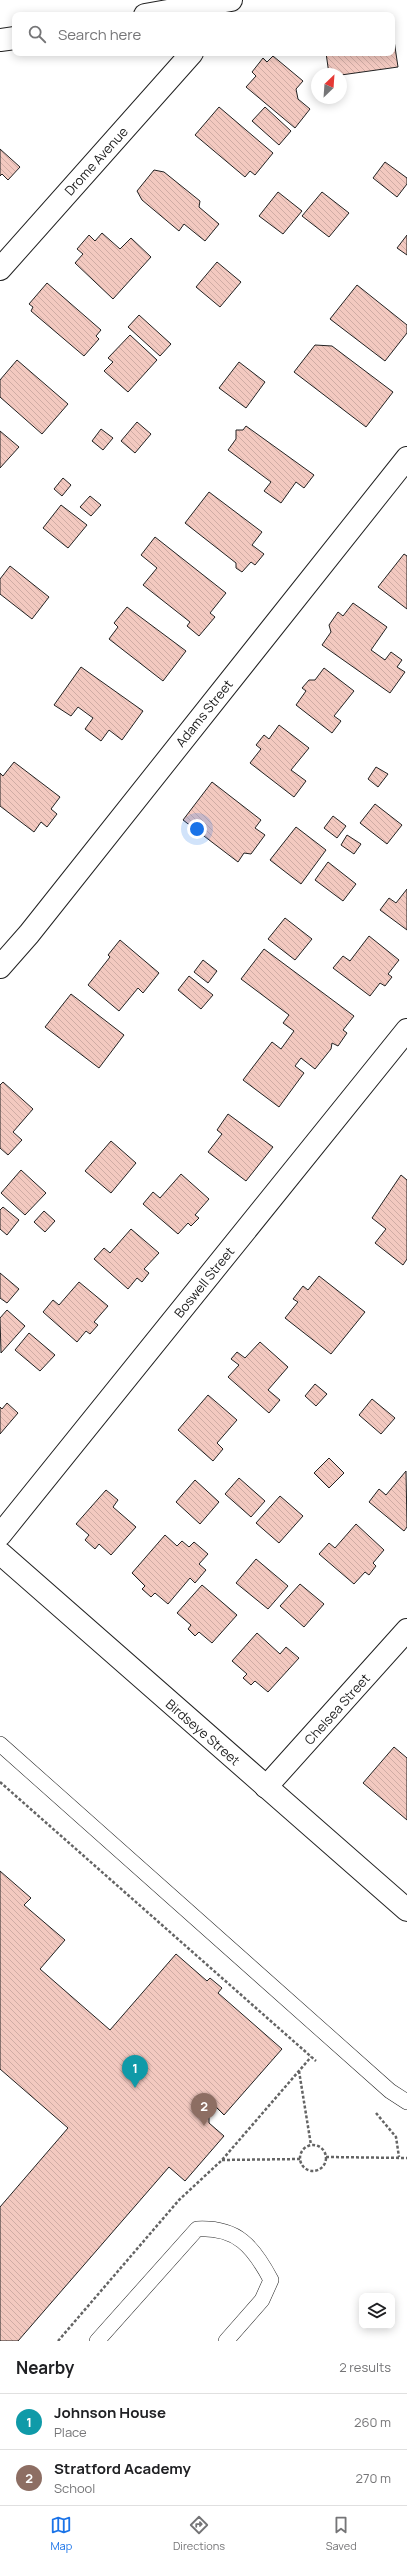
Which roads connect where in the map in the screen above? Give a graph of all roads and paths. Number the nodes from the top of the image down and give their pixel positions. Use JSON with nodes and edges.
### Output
{"nodes":[{"id":1,"x":231,"y":0,"type":"edge"},
{"id":2,"x":239,"y":0,"type":"edge"},
{"id":3,"x":162,"y":12,"type":"edge"},
{"id":4,"x":228,"y":12,"type":"edge"},
{"id":5,"x":12,"y":38,"type":"edge"},
{"id":6,"x":0,"y":40,"type":"edge"},
{"id":7,"x":189,"y":56,"type":"edge"},
{"id":8,"x":0,"y":269,"type":"edge"},
{"id":9,"x":407,"y":458,"type":"edge"},
{"id":10,"x":0,"y":967,"type":"edge"},
{"id":11,"x":407,"y":1030,"type":"edge"},
{"id":12,"x":0,"y":1535,"type":"edge"},
{"id":13,"x":0,"y":1553,"type":"edge"},
{"id":14,"x":407,"y":1630,"type":"edge"},
{"id":15,"x":0,"y":1744,"type":"edge"},
{"id":16,"x":0,"y":1782,"type":"edge"},
{"id":17,"x":266,"y":1787,"type":"junction"},
{"id":18,"x":407,"y":1910,"type":"edge"},
{"id":19,"x":311,"y":2057,"type":"junction"},
{"id":20,"x":317,"y":2062,"type":"dead end"},
{"id":21,"x":299,"y":2071,"type":"junction"},
{"id":22,"x":407,"y":2102,"type":"edge"},
{"id":23,"x":374,"y":2112,"type":"dead end"},
{"id":24,"x":311,"y":2145,"type":"junction"},
{"id":25,"x":326,"y":2157,"type":"junction"},
{"id":26,"x":399,"y":2157,"type":"junction"},
{"id":27,"x":407,"y":2158,"type":"edge"},
{"id":28,"x":300,"y":2159,"type":"junction"},
{"id":29,"x":222,"y":2160,"type":"junction"},
{"id":30,"x":58,"y":2341,"type":"edge"},
{"id":31,"x":97,"y":2341,"type":"edge"},
{"id":32,"x":226,"y":2341,"type":"edge"}],
"edges":[{"from":1,"to":3,"type":"street"},
{"from":2,"to":4,"type":"street"},
{"from":5,"to":6,"type":"street"},
{"from":7,"to":8,"type":"street","name":"Drome Avenue"},
{"from":9,"to":10,"type":"street","name":"Adams Street"},
{"from":11,"to":12,"type":"street","name":"Boswell Street"},
{"from":13,"to":17,"type":"street","name":"Birdseye Street"},
{"from":14,"to":17,"type":"street","name":"Chelsea Street"},
{"from":15,"to":22,"type":"lane"},
{"from":16,"to":19,"type":"path"},
{"from":17,"to":18,"type":"street","name":"Birdseye Street"},
{"from":19,"to":20,"type":"path"},
{"from":19,"to":21,"type":"path"},
{"from":21,"to":24,"type":"path"},
{"from":21,"to":29,"type":"path"},
{"from":23,"to":26,"type":"path"},
{"from":24,"to":25,"type":"path"},
{"from":24,"to":28,"type":"path"},
{"from":25,"to":26,"type":"path"},
{"from":25,"to":28,"type":"path"},
{"from":26,"to":27,"type":"path"},
{"from":28,"to":29,"type":"path"},
{"from":29,"to":30,"type":"path"},
{"from":31,"to":32,"type":"lane"}]}
